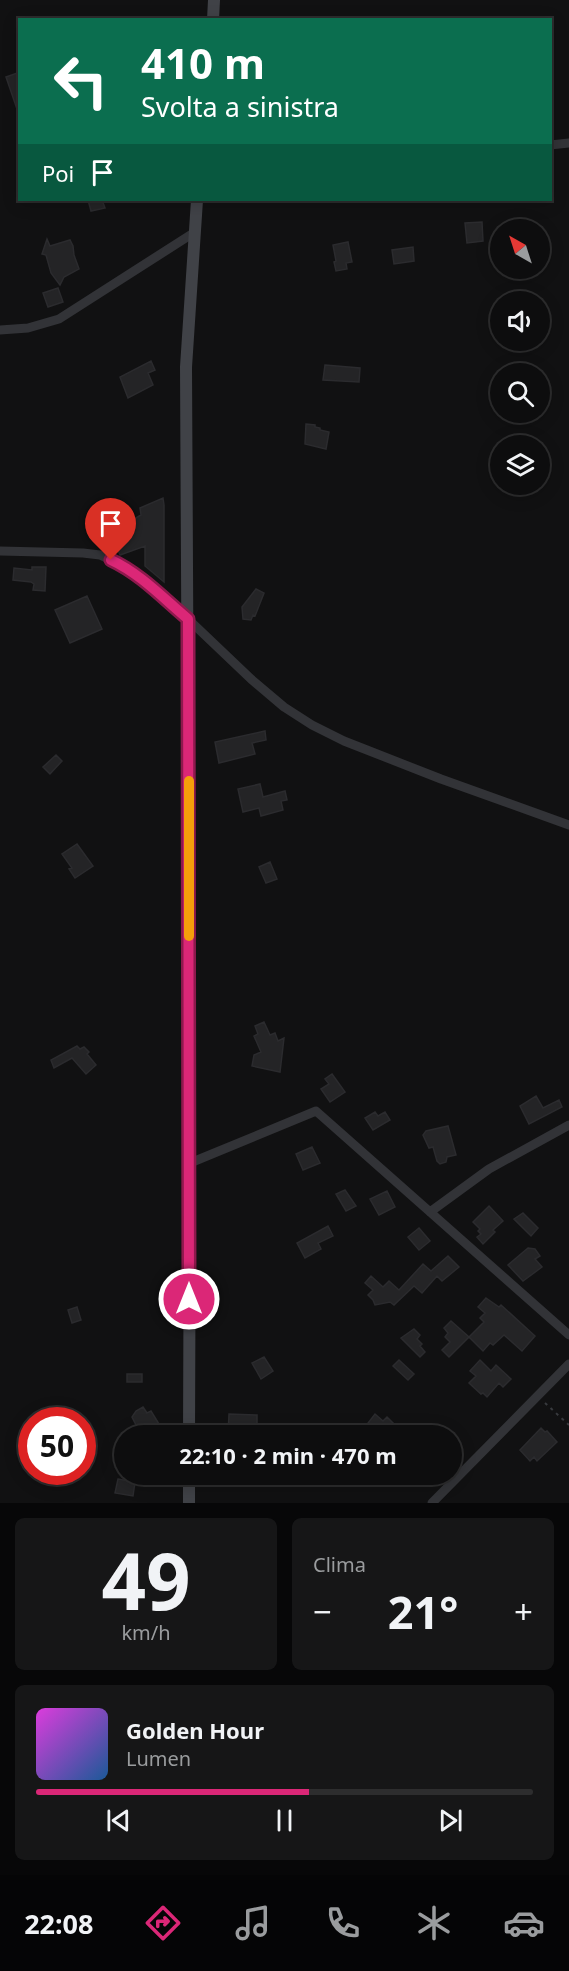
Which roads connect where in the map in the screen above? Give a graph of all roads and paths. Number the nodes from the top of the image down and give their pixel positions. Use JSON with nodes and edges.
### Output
{"nodes":[{"id":1,"x":214,"y":0,"type":"edge"},
{"id":2,"x":213,"y":18,"type":"edge"},
{"id":3,"x":569,"y":143,"type":"edge"},
{"id":4,"x":552,"y":145,"type":"edge"},
{"id":5,"x":199,"y":201,"type":"edge"},
{"id":6,"x":195,"y":232,"type":"junction"},
{"id":7,"x":0,"y":330,"type":"edge"},
{"id":8,"x":0,"y":551,"type":"edge"},
{"id":9,"x":188,"y":619,"type":"junction"},
{"id":10,"x":569,"y":825,"type":"edge"},
{"id":11,"x":569,"y":1125,"type":"edge"},
{"id":12,"x":190,"y":1163,"type":"junction"},
{"id":13,"x":430,"y":1212,"type":"junction"},
{"id":14,"x":569,"y":1335,"type":"edge"},
{"id":15,"x":569,"y":1364,"type":"edge"},
{"id":16,"x":537,"y":1396,"type":"junction"},
{"id":17,"x":189,"y":1425,"type":"edge"},
{"id":18,"x":569,"y":1425,"type":"edge"},
{"id":19,"x":189,"y":1485,"type":"edge"},
{"id":20,"x":189,"y":1503,"type":"edge"},
{"id":21,"x":432,"y":1503,"type":"edge"}],
"edges":[{"from":1,"to":2,"type":"main road"},
{"from":3,"to":4,"type":"street"},
{"from":5,"to":6,"type":"main road"},
{"from":6,"to":7,"type":"street"},
{"from":6,"to":9,"type":"main road"},
{"from":8,"to":9,"type":"street"},
{"from":9,"to":10,"type":"street"},
{"from":9,"to":12,"type":"main road"},
{"from":11,"to":13,"type":"street"},
{"from":12,"to":13,"type":"street"},
{"from":12,"to":17,"type":"main road"},
{"from":13,"to":14,"type":"street"},
{"from":15,"to":16,"type":"street"},
{"from":16,"to":18,"type":"path"},
{"from":16,"to":21,"type":"street"},
{"from":19,"to":20,"type":"main road"}]}
